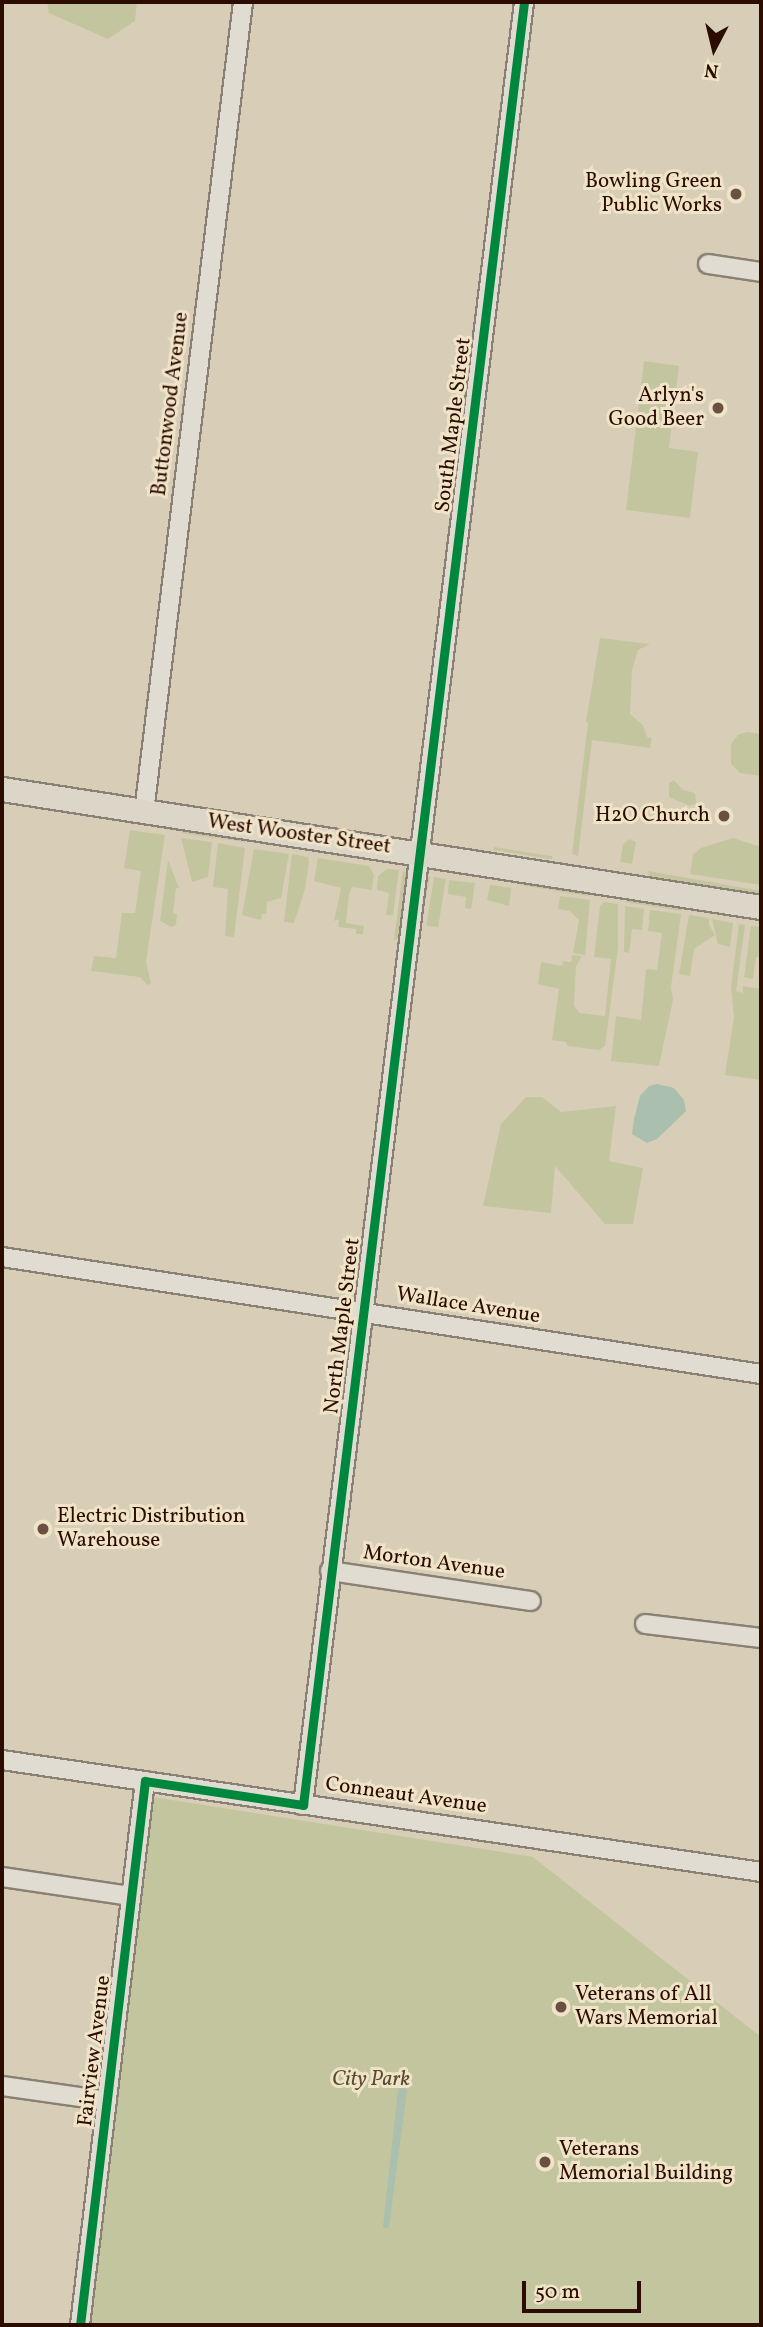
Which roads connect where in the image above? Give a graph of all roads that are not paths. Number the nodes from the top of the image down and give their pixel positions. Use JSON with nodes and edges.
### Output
{"nodes":[{"id":1,"x":243,"y":2,"type":"edge"},
{"id":2,"x":524,"y":2,"type":"edge"},
{"id":3,"x":708,"y":264,"type":"dead end"},
{"id":4,"x":761,"y":272,"type":"edge"},
{"id":5,"x":2,"y":789,"type":"edge"},
{"id":6,"x":144,"y":812,"type":"junction"},
{"id":7,"x":420,"y":853,"type":"junction"},
{"id":8,"x":761,"y":906,"type":"edge"},
{"id":9,"x":2,"y":1257,"type":"edge"},
{"id":10,"x":362,"y":1313,"type":"junction"},
{"id":11,"x":761,"y":1374,"type":"edge"},
{"id":12,"x":330,"y":1571,"type":"junction"},
{"id":13,"x":531,"y":1601,"type":"dead end"},
{"id":14,"x":645,"y":1624,"type":"dead end"},
{"id":15,"x":761,"y":1638,"type":"edge"},
{"id":16,"x":2,"y":1760,"type":"edge"},
{"id":17,"x":145,"y":1782,"type":"junction"},
{"id":18,"x":303,"y":1805,"type":"junction"},
{"id":19,"x":761,"y":1872,"type":"edge"},
{"id":20,"x":2,"y":1877,"type":"edge"},
{"id":21,"x":131,"y":1896,"type":"junction"},
{"id":22,"x":2,"y":2086,"type":"edge"},
{"id":23,"x":107,"y":2101,"type":"junction"},
{"id":24,"x":80,"y":2325,"type":"edge"}],
"edges":[{"from":1,"to":6,"type":"street","name":"Buttonwood Avenue"},
{"from":2,"to":7,"type":"street","name":"South Maple Street"},
{"from":3,"to":4,"type":"street"},
{"from":5,"to":6,"type":"main road","name":"West Wooster Street"},
{"from":6,"to":7,"type":"main road","name":"West Wooster Street"},
{"from":7,"to":8,"type":"main road","name":"West Wooster Street"},
{"from":7,"to":10,"type":"street","name":"North Maple Street"},
{"from":9,"to":10,"type":"street","name":"Wallace Avenue"},
{"from":10,"to":11,"type":"street","name":"Wallace Avenue"},
{"from":10,"to":12,"type":"street","name":"North Maple Street"},
{"from":12,"to":13,"type":"street","name":"Morton Avenue"},
{"from":12,"to":18,"type":"street","name":"North Maple Street"},
{"from":14,"to":15,"type":"street"},
{"from":16,"to":17,"type":"street","name":"Conneaut Avenue"},
{"from":17,"to":18,"type":"street","name":"Conneaut Avenue"},
{"from":17,"to":21,"type":"street","name":"Fairview Avenue"},
{"from":18,"to":19,"type":"street","name":"Conneaut Avenue"},
{"from":20,"to":21,"type":"street"},
{"from":21,"to":23,"type":"street","name":"Fairview Avenue"},
{"from":22,"to":23,"type":"street"},
{"from":23,"to":24,"type":"street","name":"Fairview Avenue"}]}
